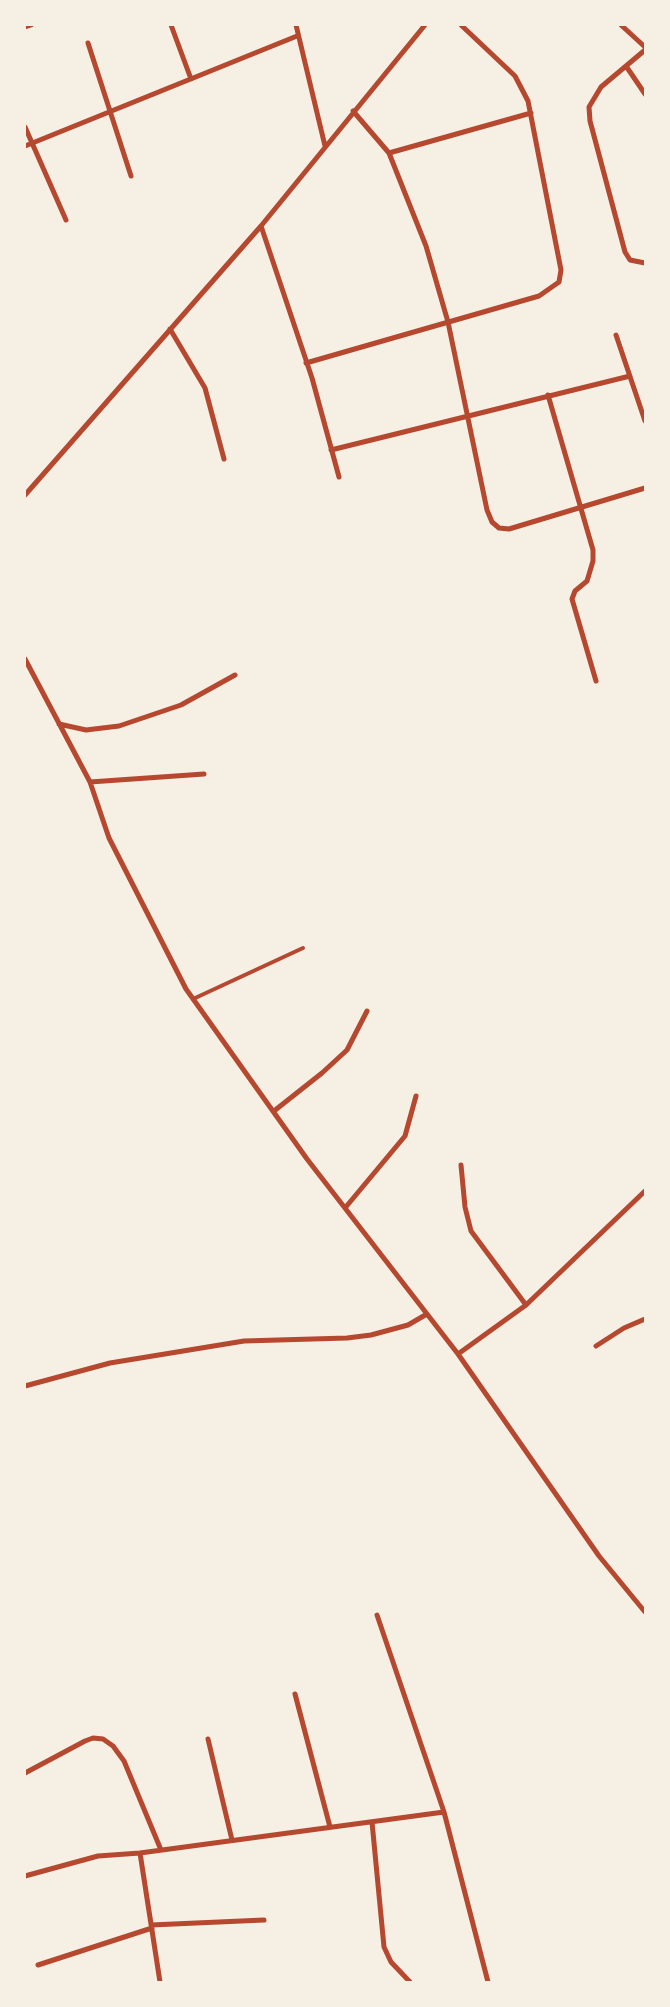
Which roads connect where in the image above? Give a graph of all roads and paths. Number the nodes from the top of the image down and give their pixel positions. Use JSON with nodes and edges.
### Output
{"nodes":[{"id":1,"x":31,"y":25,"type":"edge"},
{"id":2,"x":171,"y":25,"type":"edge"},
{"id":3,"x":296,"y":25,"type":"edge"},
{"id":4,"x":425,"y":25,"type":"edge"},
{"id":5,"x":461,"y":25,"type":"edge"},
{"id":6,"x":621,"y":25,"type":"edge"},
{"id":7,"x":25,"y":27,"type":"edge"},
{"id":8,"x":297,"y":36,"type":"junction"},
{"id":9,"x":88,"y":43,"type":"dead end"},
{"id":10,"x":645,"y":49,"type":"edge"},
{"id":11,"x":626,"y":66,"type":"junction"},
{"id":12,"x":191,"y":79,"type":"junction"},
{"id":13,"x":645,"y":94,"type":"edge"},
{"id":14,"x":111,"y":111,"type":"junction"},
{"id":15,"x":353,"y":111,"type":"junction"},
{"id":16,"x":531,"y":113,"type":"junction"},
{"id":17,"x":25,"y":127,"type":"edge"},
{"id":18,"x":32,"y":143,"type":"junction"},
{"id":19,"x":25,"y":146,"type":"edge"},
{"id":20,"x":326,"y":146,"type":"junction"},
{"id":21,"x":389,"y":153,"type":"junction"},
{"id":22,"x":131,"y":176,"type":"dead end"},
{"id":23,"x":66,"y":220,"type":"dead end"},
{"id":24,"x":261,"y":226,"type":"junction"},
{"id":25,"x":645,"y":263,"type":"edge"},
{"id":26,"x":448,"y":322,"type":"junction"},
{"id":27,"x":170,"y":329,"type":"junction"},
{"id":28,"x":616,"y":335,"type":"dead end"},
{"id":29,"x":306,"y":363,"type":"junction"},
{"id":30,"x":630,"y":376,"type":"junction"},
{"id":31,"x":548,"y":395,"type":"junction"},
{"id":32,"x":468,"y":416,"type":"junction"},
{"id":33,"x":645,"y":420,"type":"edge"},
{"id":34,"x":331,"y":450,"type":"junction"},
{"id":35,"x":224,"y":459,"type":"dead end"},
{"id":36,"x":339,"y":477,"type":"dead end"},
{"id":37,"x":645,"y":488,"type":"edge"},
{"id":38,"x":25,"y":495,"type":"edge"},
{"id":39,"x":580,"y":507,"type":"junction"},
{"id":40,"x":25,"y":659,"type":"edge"},
{"id":41,"x":235,"y":676,"type":"dead end"},
{"id":42,"x":596,"y":681,"type":"dead end"},
{"id":43,"x":60,"y":724,"type":"junction"},
{"id":44,"x":204,"y":774,"type":"dead end"},
{"id":45,"x":90,"y":782,"type":"junction"},
{"id":46,"x":303,"y":948,"type":"dead end"},
{"id":47,"x":193,"y":999,"type":"junction"},
{"id":48,"x":367,"y":1011,"type":"dead end"},
{"id":49,"x":416,"y":1096,"type":"dead end"},
{"id":50,"x":274,"y":1112,"type":"junction"},
{"id":51,"x":461,"y":1165,"type":"dead end"},
{"id":52,"x":645,"y":1190,"type":"edge"},
{"id":53,"x":345,"y":1208,"type":"junction"},
{"id":54,"x":526,"y":1305,"type":"junction"},
{"id":55,"x":427,"y":1314,"type":"junction"},
{"id":56,"x":645,"y":1319,"type":"edge"},
{"id":57,"x":596,"y":1346,"type":"dead end"},
{"id":58,"x":458,"y":1354,"type":"junction"},
{"id":59,"x":25,"y":1386,"type":"edge"},
{"id":60,"x":645,"y":1612,"type":"edge"},
{"id":61,"x":377,"y":1615,"type":"dead end"},
{"id":62,"x":295,"y":1694,"type":"dead end"},
{"id":63,"x":208,"y":1739,"type":"dead end"},
{"id":64,"x":25,"y":1773,"type":"edge"},
{"id":65,"x":444,"y":1812,"type":"junction"},
{"id":66,"x":372,"y":1822,"type":"junction"},
{"id":67,"x":330,"y":1827,"type":"junction"},
{"id":68,"x":232,"y":1840,"type":"junction"},
{"id":69,"x":161,"y":1850,"type":"junction"},
{"id":70,"x":140,"y":1853,"type":"junction"},
{"id":71,"x":25,"y":1876,"type":"edge"},
{"id":72,"x":264,"y":1920,"type":"dead end"},
{"id":73,"x":152,"y":1926,"type":"junction"},
{"id":74,"x":38,"y":1965,"type":"dead end"},
{"id":75,"x":160,"y":1982,"type":"edge"},
{"id":76,"x":410,"y":1982,"type":"edge"},
{"id":77,"x":488,"y":1982,"type":"edge"}],
"edges":[{"from":1,"to":7,"type":"street"},
{"from":2,"to":12,"type":"street"},
{"from":3,"to":8,"type":"street"},
{"from":4,"to":15,"type":"street"},
{"from":5,"to":16,"type":"street"},
{"from":6,"to":10,"type":"street"},
{"from":8,"to":12,"type":"street"},
{"from":8,"to":20,"type":"street"},
{"from":9,"to":14,"type":"street"},
{"from":10,"to":11,"type":"street"},
{"from":11,"to":13,"type":"street"},
{"from":11,"to":25,"type":"street"},
{"from":12,"to":14,"type":"street"},
{"from":14,"to":18,"type":"street"},
{"from":14,"to":22,"type":"street"},
{"from":15,"to":20,"type":"street"},
{"from":15,"to":21,"type":"street"},
{"from":16,"to":21,"type":"street"},
{"from":16,"to":26,"type":"street"},
{"from":17,"to":18,"type":"street"},
{"from":18,"to":19,"type":"street"},
{"from":18,"to":23,"type":"street"},
{"from":20,"to":24,"type":"street"},
{"from":21,"to":26,"type":"street"},
{"from":24,"to":27,"type":"street"},
{"from":24,"to":29,"type":"street"},
{"from":26,"to":29,"type":"street"},
{"from":26,"to":32,"type":"street"},
{"from":27,"to":35,"type":"street"},
{"from":27,"to":38,"type":"street"},
{"from":28,"to":30,"type":"street"},
{"from":29,"to":34,"type":"street"},
{"from":30,"to":31,"type":"street"},
{"from":30,"to":33,"type":"street"},
{"from":31,"to":32,"type":"street"},
{"from":31,"to":39,"type":"street"},
{"from":32,"to":34,"type":"street"},
{"from":32,"to":39,"type":"street"},
{"from":34,"to":36,"type":"street"},
{"from":37,"to":39,"type":"street"},
{"from":39,"to":42,"type":"street"},
{"from":40,"to":43,"type":"street"},
{"from":41,"to":43,"type":"street"},
{"from":43,"to":45,"type":"street"},
{"from":44,"to":45,"type":"street"},
{"from":45,"to":47,"type":"street"},
{"from":46,"to":47,"type":"lane"},
{"from":47,"to":50,"type":"street"},
{"from":48,"to":50,"type":"street"},
{"from":49,"to":53,"type":"street"},
{"from":50,"to":53,"type":"street"},
{"from":51,"to":54,"type":"street"},
{"from":52,"to":54,"type":"street"},
{"from":53,"to":55,"type":"street"},
{"from":54,"to":58,"type":"street"},
{"from":55,"to":58,"type":"street"},
{"from":55,"to":59,"type":"street"},
{"from":56,"to":57,"type":"street"},
{"from":58,"to":60,"type":"street"},
{"from":61,"to":65,"type":"street"},
{"from":62,"to":67,"type":"street"},
{"from":63,"to":68,"type":"street"},
{"from":64,"to":69,"type":"street"},
{"from":65,"to":66,"type":"street"},
{"from":65,"to":77,"type":"street"},
{"from":66,"to":67,"type":"street"},
{"from":66,"to":76,"type":"street"},
{"from":67,"to":68,"type":"street"},
{"from":68,"to":69,"type":"street"},
{"from":69,"to":70,"type":"street"},
{"from":70,"to":71,"type":"street"},
{"from":70,"to":73,"type":"street"},
{"from":72,"to":73,"type":"street"},
{"from":73,"to":74,"type":"street"},
{"from":73,"to":75,"type":"street"}]}
